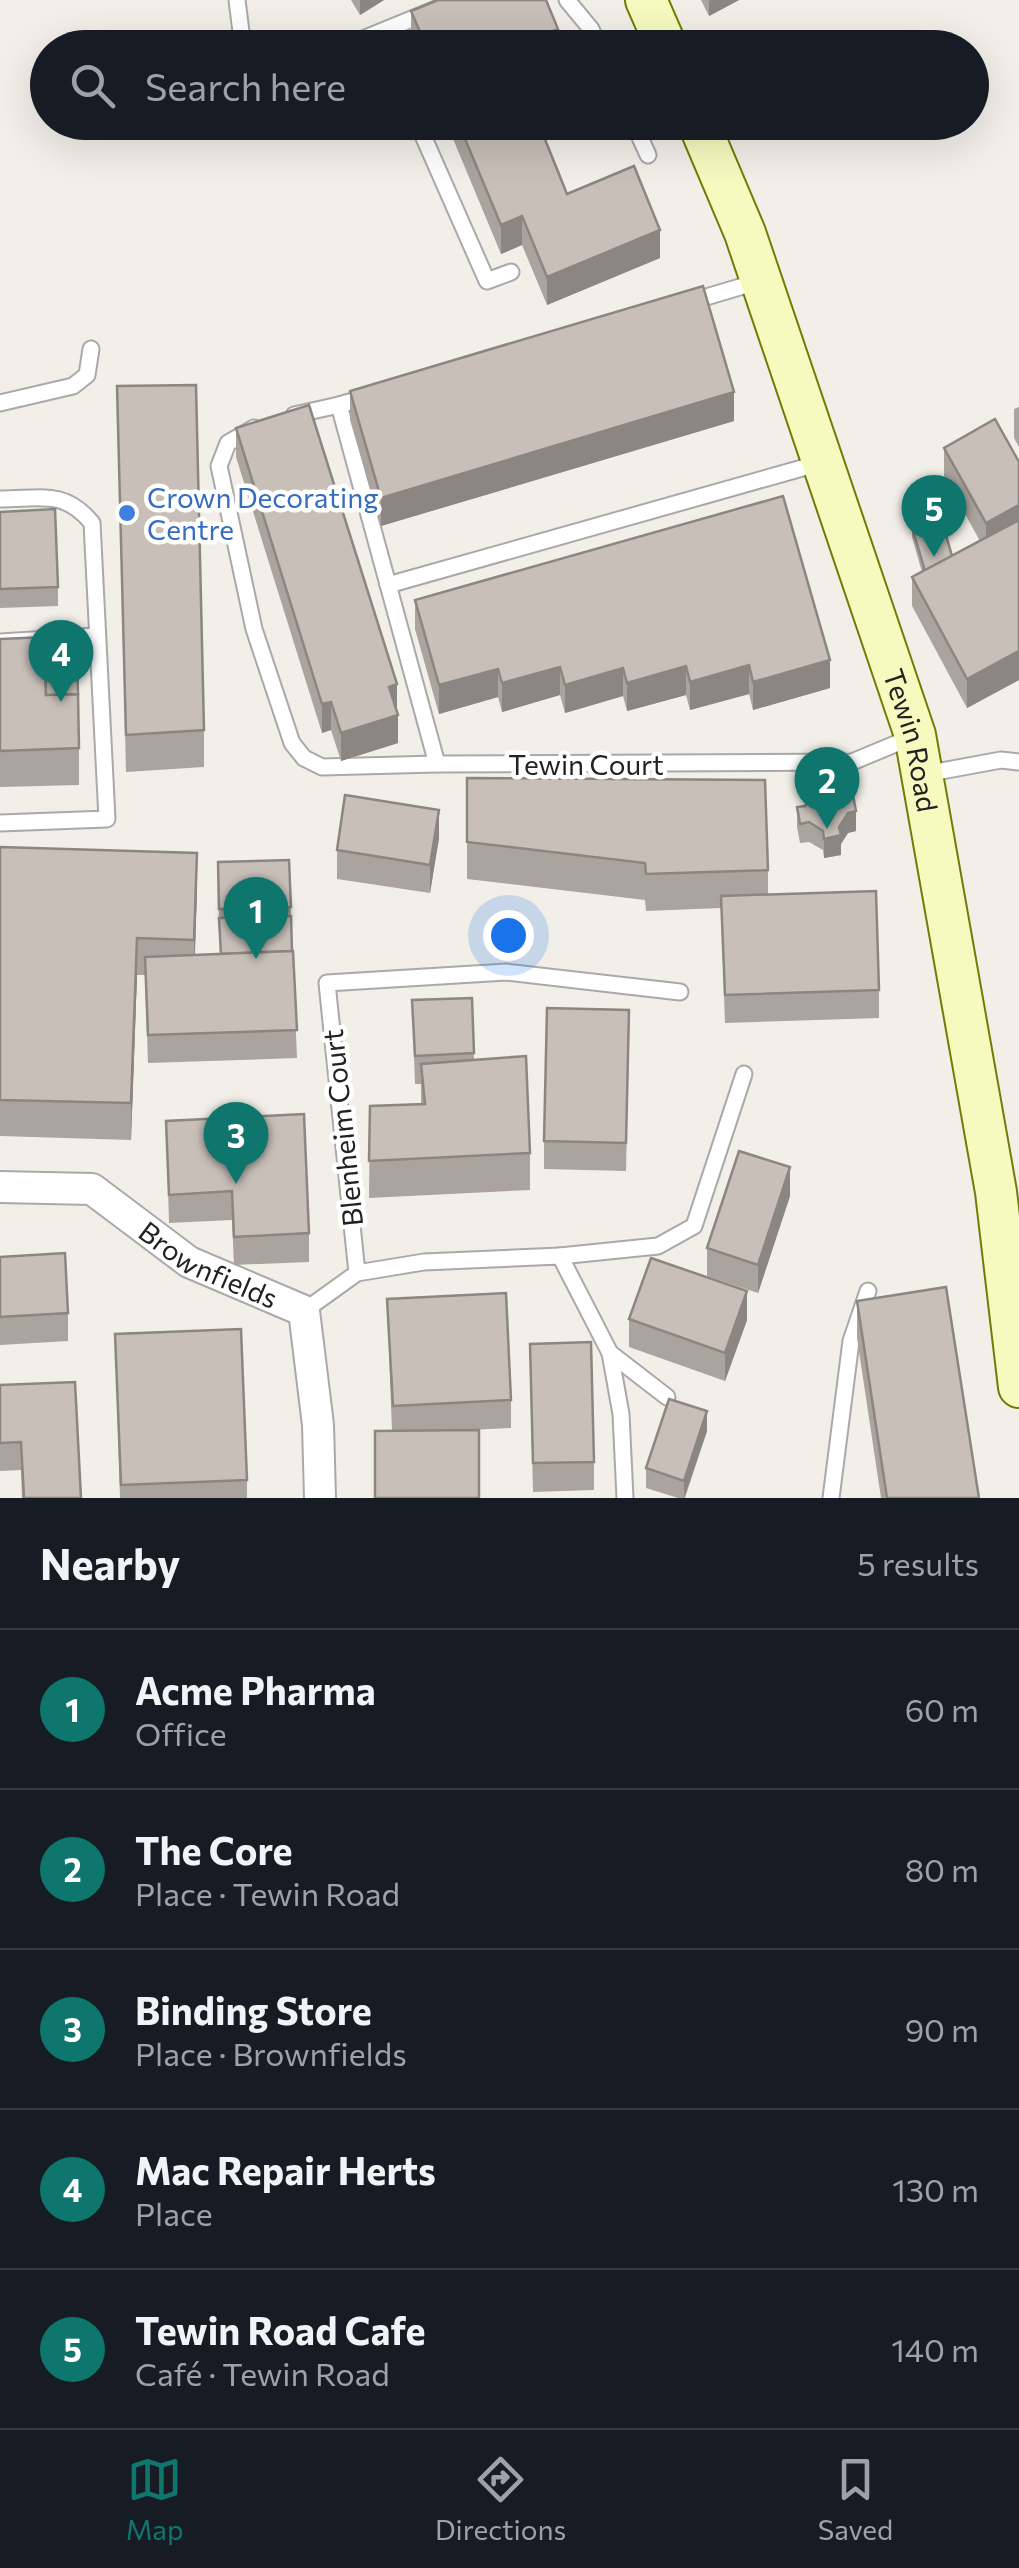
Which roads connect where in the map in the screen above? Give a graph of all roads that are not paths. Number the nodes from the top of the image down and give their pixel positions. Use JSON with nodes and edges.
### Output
{"nodes":[{"id":1,"x":237,"y":0,"type":"edge"},
{"id":2,"x":458,"y":0,"type":"edge"},
{"id":3,"x":567,"y":0,"type":"edge"},
{"id":4,"x":646,"y":0,"type":"edge"},
{"id":5,"x":241,"y":30,"type":"edge"},
{"id":6,"x":402,"y":30,"type":"edge"},
{"id":7,"x":591,"y":30,"type":"edge"},
{"id":8,"x":659,"y":30,"type":"edge"},
{"id":9,"x":426,"y":140,"type":"edge"},
{"id":10,"x":641,"y":140,"type":"edge"},
{"id":11,"x":705,"y":140,"type":"edge"},
{"id":12,"x":648,"y":155,"type":"dead end"},
{"id":13,"x":511,"y":272,"type":"dead end"},
{"id":14,"x":762,"y":281,"type":"junction"},
{"id":15,"x":670,"y":308,"type":"edge"},
{"id":16,"x":91,"y":349,"type":"dead end"},
{"id":17,"x":376,"y":394,"type":"edge"},
{"id":18,"x":0,"y":403,"type":"edge"},
{"id":19,"x":339,"y":406,"type":"junction"},
{"id":20,"x":824,"y":462,"type":"junction"},
{"id":21,"x":0,"y":498,"type":"edge"},
{"id":22,"x":388,"y":586,"type":"junction"},
{"id":23,"x":96,"y":636,"type":"junction"},
{"id":24,"x":0,"y":642,"type":"edge"},
{"id":25,"x":916,"y":735,"type":"junction"},
{"id":26,"x":1019,"y":762,"type":"edge"},
{"id":27,"x":436,"y":764,"type":"junction"},
{"id":28,"x":924,"y":774,"type":"junction"},
{"id":29,"x":0,"y":823,"type":"edge"},
{"id":30,"x":680,"y":992,"type":"dead end"},
{"id":31,"x":744,"y":1074,"type":"dead end"},
{"id":32,"x":0,"y":1187,"type":"edge"},
{"id":33,"x":560,"y":1256,"type":"junction"},
{"id":34,"x":357,"y":1273,"type":"junction"},
{"id":35,"x":868,"y":1291,"type":"dead end"},
{"id":36,"x":304,"y":1312,"type":"junction"},
{"id":37,"x":610,"y":1352,"type":"junction"},
{"id":38,"x":1019,"y":1387,"type":"edge"},
{"id":39,"x":667,"y":1396,"type":"edge"},
{"id":40,"x":320,"y":1498,"type":"edge"},
{"id":41,"x":625,"y":1498,"type":"edge"},
{"id":42,"x":831,"y":1498,"type":"edge"}],
"edges":[{"from":1,"to":5,"type":"lane"},
{"from":2,"to":6,"type":"lane"},
{"from":3,"to":7,"type":"lane"},
{"from":4,"to":8,"type":"street"},
{"from":9,"to":13,"type":"lane"},
{"from":10,"to":12,"type":"lane"},
{"from":11,"to":14,"type":"street","name":"Tewin Road"},
{"from":14,"to":15,"type":"lane"},
{"from":14,"to":20,"type":"street","name":"Tewin Road"},
{"from":16,"to":18,"type":"lane"},
{"from":17,"to":19,"type":"lane"},
{"from":19,"to":22,"type":"lane"},
{"from":19,"to":27,"type":"lane","name":"Tewin Court"},
{"from":20,"to":22,"type":"lane"},
{"from":20,"to":25,"type":"street","name":"Tewin Road"},
{"from":21,"to":23,"type":"lane"},
{"from":22,"to":27,"type":"lane"},
{"from":23,"to":24,"type":"lane"},
{"from":23,"to":29,"type":"lane"},
{"from":25,"to":27,"type":"lane","name":"Tewin Court"},
{"from":25,"to":28,"type":"street","name":"Tewin Road"},
{"from":26,"to":28,"type":"lane"},
{"from":28,"to":38,"type":"street","name":"Tewin Road"},
{"from":30,"to":34,"type":"lane","name":"Blenheim Court"},
{"from":31,"to":33,"type":"lane"},
{"from":32,"to":36,"type":"street","name":"Brownfields"},
{"from":33,"to":34,"type":"lane"},
{"from":33,"to":37,"type":"lane"},
{"from":34,"to":36,"type":"lane"},
{"from":35,"to":42,"type":"lane"},
{"from":36,"to":40,"type":"street","name":"Brownfields"},
{"from":37,"to":39,"type":"lane"},
{"from":37,"to":41,"type":"lane"}]}
